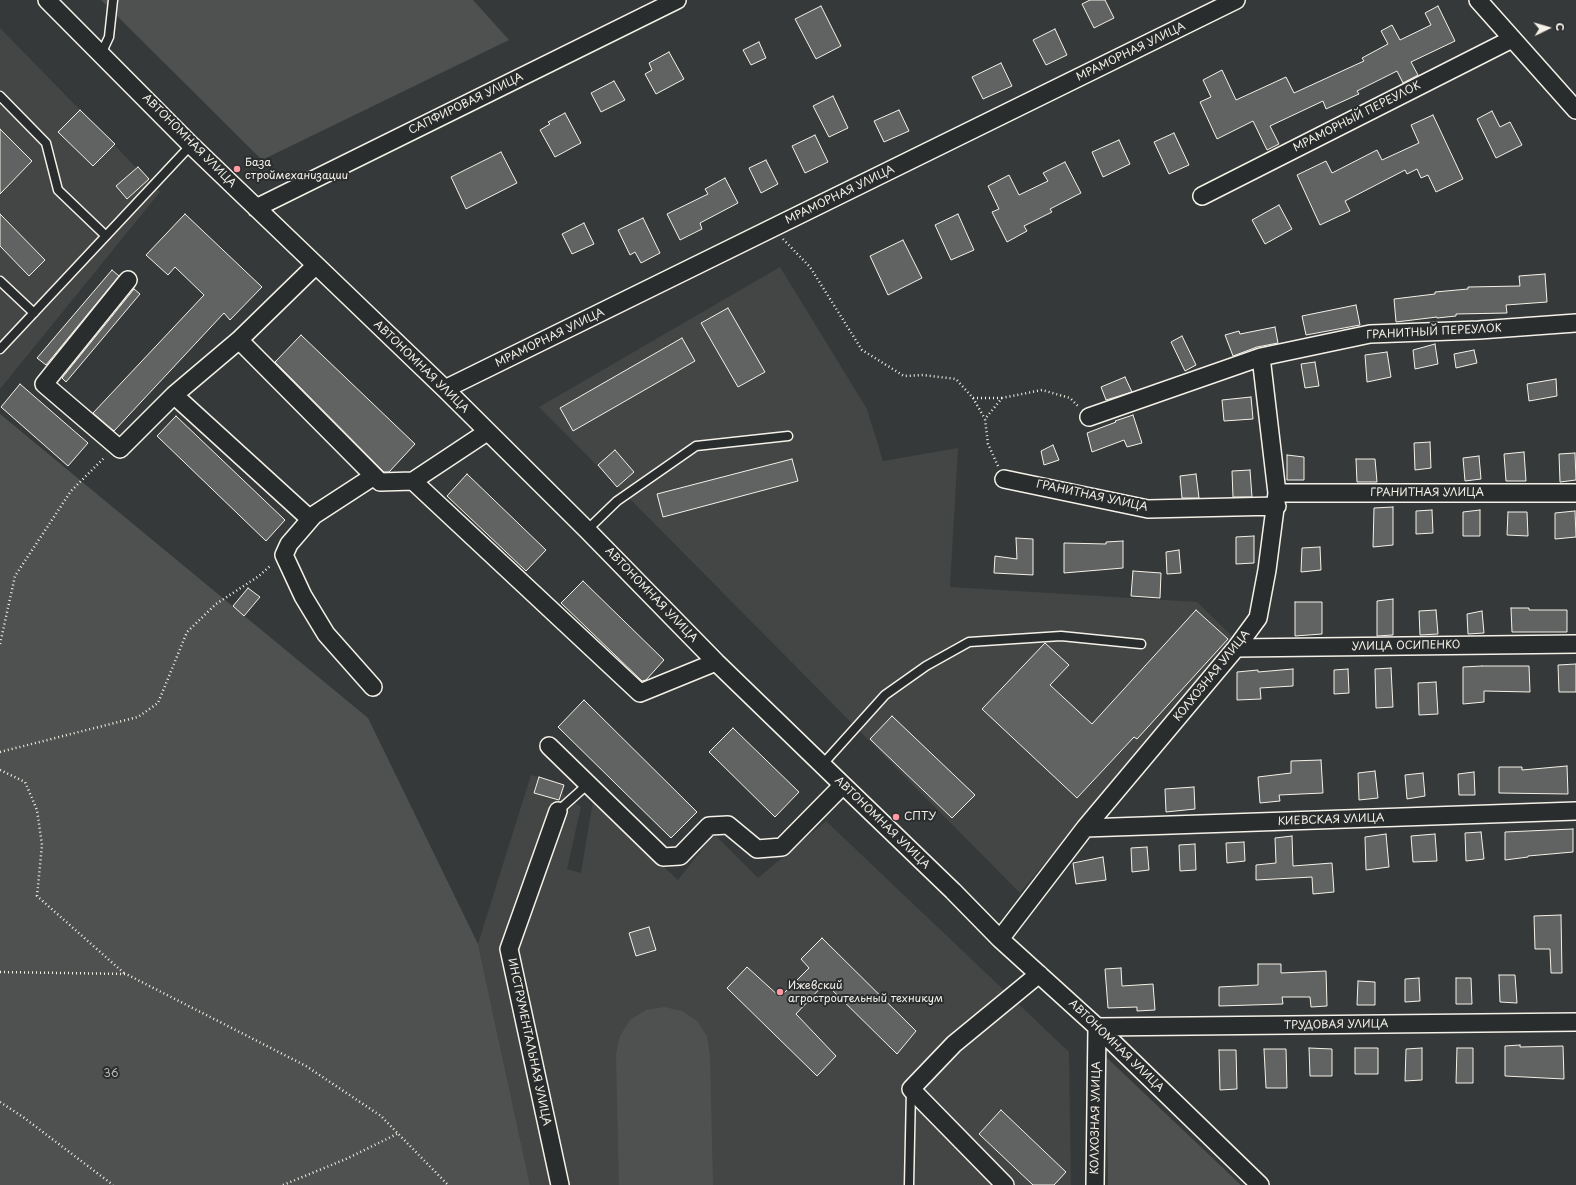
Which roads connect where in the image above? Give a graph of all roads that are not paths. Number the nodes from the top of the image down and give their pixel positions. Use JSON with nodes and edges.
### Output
{"nodes":[{"id":1,"x":47,"y":0,"type":"edge"},
{"id":2,"x":113,"y":0,"type":"edge"},
{"id":3,"x":677,"y":0,"type":"edge"},
{"id":4,"x":1236,"y":0,"type":"edge"},
{"id":5,"x":1478,"y":0,"type":"edge"},
{"id":6,"x":1512,"y":39,"type":"junction"},
{"id":7,"x":101,"y":54,"type":"junction"},
{"id":8,"x":0,"y":96,"type":"edge"},
{"id":9,"x":1576,"y":110,"type":"edge"},
{"id":10,"x":191,"y":145,"type":"junction"},
{"id":11,"x":1202,"y":196,"type":"dead end"},
{"id":12,"x":256,"y":208,"type":"junction"},
{"id":13,"x":106,"y":236,"type":"junction"},
{"id":14,"x":316,"y":265,"type":"junction"},
{"id":15,"x":128,"y":280,"type":"dead end"},
{"id":16,"x":0,"y":281,"type":"edge"},
{"id":17,"x":34,"y":313,"type":"junction"},
{"id":18,"x":1576,"y":323,"type":"edge"},
{"id":19,"x":239,"y":340,"type":"junction"},
{"id":20,"x":0,"y":349,"type":"edge"},
{"id":21,"x":1261,"y":357,"type":"junction"},
{"id":22,"x":445,"y":389,"type":"junction"},
{"id":23,"x":174,"y":395,"type":"junction"},
{"id":24,"x":1089,"y":417,"type":"road end"},
{"id":25,"x":487,"y":432,"type":"junction"},
{"id":26,"x":788,"y":436,"type":"dead end"},
{"id":27,"x":374,"y":476,"type":"junction"},
{"id":28,"x":1004,"y":479,"type":"road end"},
{"id":29,"x":413,"y":481,"type":"junction"},
{"id":30,"x":1576,"y":493,"type":"edge"},
{"id":31,"x":1277,"y":499,"type":"junction"},
{"id":32,"x":310,"y":519,"type":"junction"},
{"id":33,"x":588,"y":530,"type":"junction"},
{"id":34,"x":1140,"y":644,"type":"dead end"},
{"id":35,"x":1576,"y":644,"type":"edge"},
{"id":36,"x":1236,"y":648,"type":"junction"},
{"id":37,"x":716,"y":662,"type":"junction"},
{"id":38,"x":373,"y":687,"type":"dead end"},
{"id":39,"x":549,"y":746,"type":"dead end"},
{"id":40,"x":822,"y":765,"type":"junction"},
{"id":41,"x":588,"y":784,"type":"junction"},
{"id":42,"x":843,"y":786,"type":"junction"},
{"id":43,"x":558,"y":811,"type":"joint"},
{"id":44,"x":1576,"y":811,"type":"edge"},
{"id":45,"x":1085,"y":828,"type":"junction"},
{"id":46,"x":1000,"y":938,"type":"junction"},
{"id":47,"x":1039,"y":974,"type":"junction"},
{"id":48,"x":1576,"y":1022,"type":"edge"},
{"id":49,"x":1097,"y":1027,"type":"junction"},
{"id":50,"x":911,"y":1090,"type":"junction"},
{"id":51,"x":560,"y":1185,"type":"edge"},
{"id":52,"x":909,"y":1185,"type":"edge"},
{"id":53,"x":1005,"y":1185,"type":"edge"},
{"id":54,"x":1095,"y":1185,"type":"edge"},
{"id":55,"x":1260,"y":1185,"type":"edge"}],
"edges":[{"from":1,"to":7,"type":"street","name":"АВТОНОМНАЯ УЛИЦА"},
{"from":2,"to":7,"type":"lane"},
{"from":3,"to":12,"type":"street","name":"САПФИРОВАЯ УЛИЦА"},
{"from":4,"to":22,"type":"street","name":"МРАМОРНАЯ УЛИЦА"},
{"from":5,"to":6,"type":"street"},
{"from":6,"to":9,"type":"street"},
{"from":6,"to":11,"type":"street","name":"МРАМОРНЫЙ ПЕРЕУЛОК"},
{"from":7,"to":10,"type":"street","name":"АВТОНОМНАЯ УЛИЦА"},
{"from":8,"to":13,"type":"lane"},
{"from":10,"to":12,"type":"street","name":"АВТОНОМНАЯ УЛИЦА"},
{"from":10,"to":13,"type":"lane"},
{"from":12,"to":14,"type":"street","name":"АВТОНОМНАЯ УЛИЦА"},
{"from":13,"to":17,"type":"lane"},
{"from":14,"to":19,"type":"street"},
{"from":14,"to":22,"type":"street","name":"АВТОНОМНАЯ УЛИЦА"},
{"from":15,"to":23,"type":"street"},
{"from":16,"to":17,"type":"lane"},
{"from":17,"to":20,"type":"lane"},
{"from":18,"to":21,"type":"street","name":"ГРАНИТНЫЙ ПЕРЕУЛОК"},
{"from":19,"to":23,"type":"street"},
{"from":19,"to":27,"type":"street"},
{"from":21,"to":24,"type":"street","name":"ГРАНИТНЫЙ ПЕРЕУЛОК"},
{"from":21,"to":31,"type":"street","name":"КОЛХОЗНАЯ УЛИЦА"},
{"from":22,"to":25,"type":"street","name":"АВТОНОМНАЯ УЛИЦА"},
{"from":23,"to":32,"type":"street"},
{"from":25,"to":29,"type":"street"},
{"from":25,"to":33,"type":"street","name":"АВТОНОМНАЯ УЛИЦА"},
{"from":26,"to":33,"type":"lane"},
{"from":27,"to":29,"type":"street"},
{"from":27,"to":32,"type":"street"},
{"from":28,"to":31,"type":"street","name":"ГРАНИТНАЯ УЛИЦА"},
{"from":29,"to":37,"type":"street"},
{"from":30,"to":31,"type":"street","name":"ГРАНИТНАЯ УЛИЦА"},
{"from":31,"to":36,"type":"street","name":"КОЛХОЗНАЯ УЛИЦА"},
{"from":32,"to":38,"type":"street"},
{"from":33,"to":37,"type":"street","name":"АВТОНОМНАЯ УЛИЦА"},
{"from":34,"to":40,"type":"lane"},
{"from":35,"to":36,"type":"street","name":"УЛИЦА ОСИПЕНКО"},
{"from":36,"to":45,"type":"street","name":"КОЛХОЗНАЯ УЛИЦА"},
{"from":37,"to":40,"type":"street","name":"АВТОНОМНАЯ УЛИЦА"},
{"from":39,"to":41,"type":"street"},
{"from":40,"to":42,"type":"street","name":"АВТОНОМНАЯ УЛИЦА"},
{"from":41,"to":42,"type":"street"},
{"from":41,"to":43,"type":"lane"},
{"from":42,"to":46,"type":"street","name":"АВТОНОМНАЯ УЛИЦА"},
{"from":43,"to":51,"type":"street","name":"ИНСТРУМЕНТАЛЬНАЯ УЛИЦА"},
{"from":44,"to":45,"type":"street","name":"КИЕВСКАЯ УЛИЦА"},
{"from":45,"to":46,"type":"street","name":"КОЛХОЗНАЯ УЛИЦА"},
{"from":46,"to":47,"type":"street","name":"АВТОНОМНАЯ УЛИЦА"},
{"from":47,"to":49,"type":"street","name":"АВТОНОМНАЯ УЛИЦА"},
{"from":47,"to":50,"type":"street"},
{"from":48,"to":49,"type":"street","name":"ТРУДОВАЯ УЛИЦА"},
{"from":49,"to":54,"type":"street","name":"КОЛХОЗНАЯ УЛИЦА"},
{"from":49,"to":55,"type":"street","name":"АВТОНОМНАЯ УЛИЦА"},
{"from":50,"to":52,"type":"lane"},
{"from":50,"to":53,"type":"street"}]}
